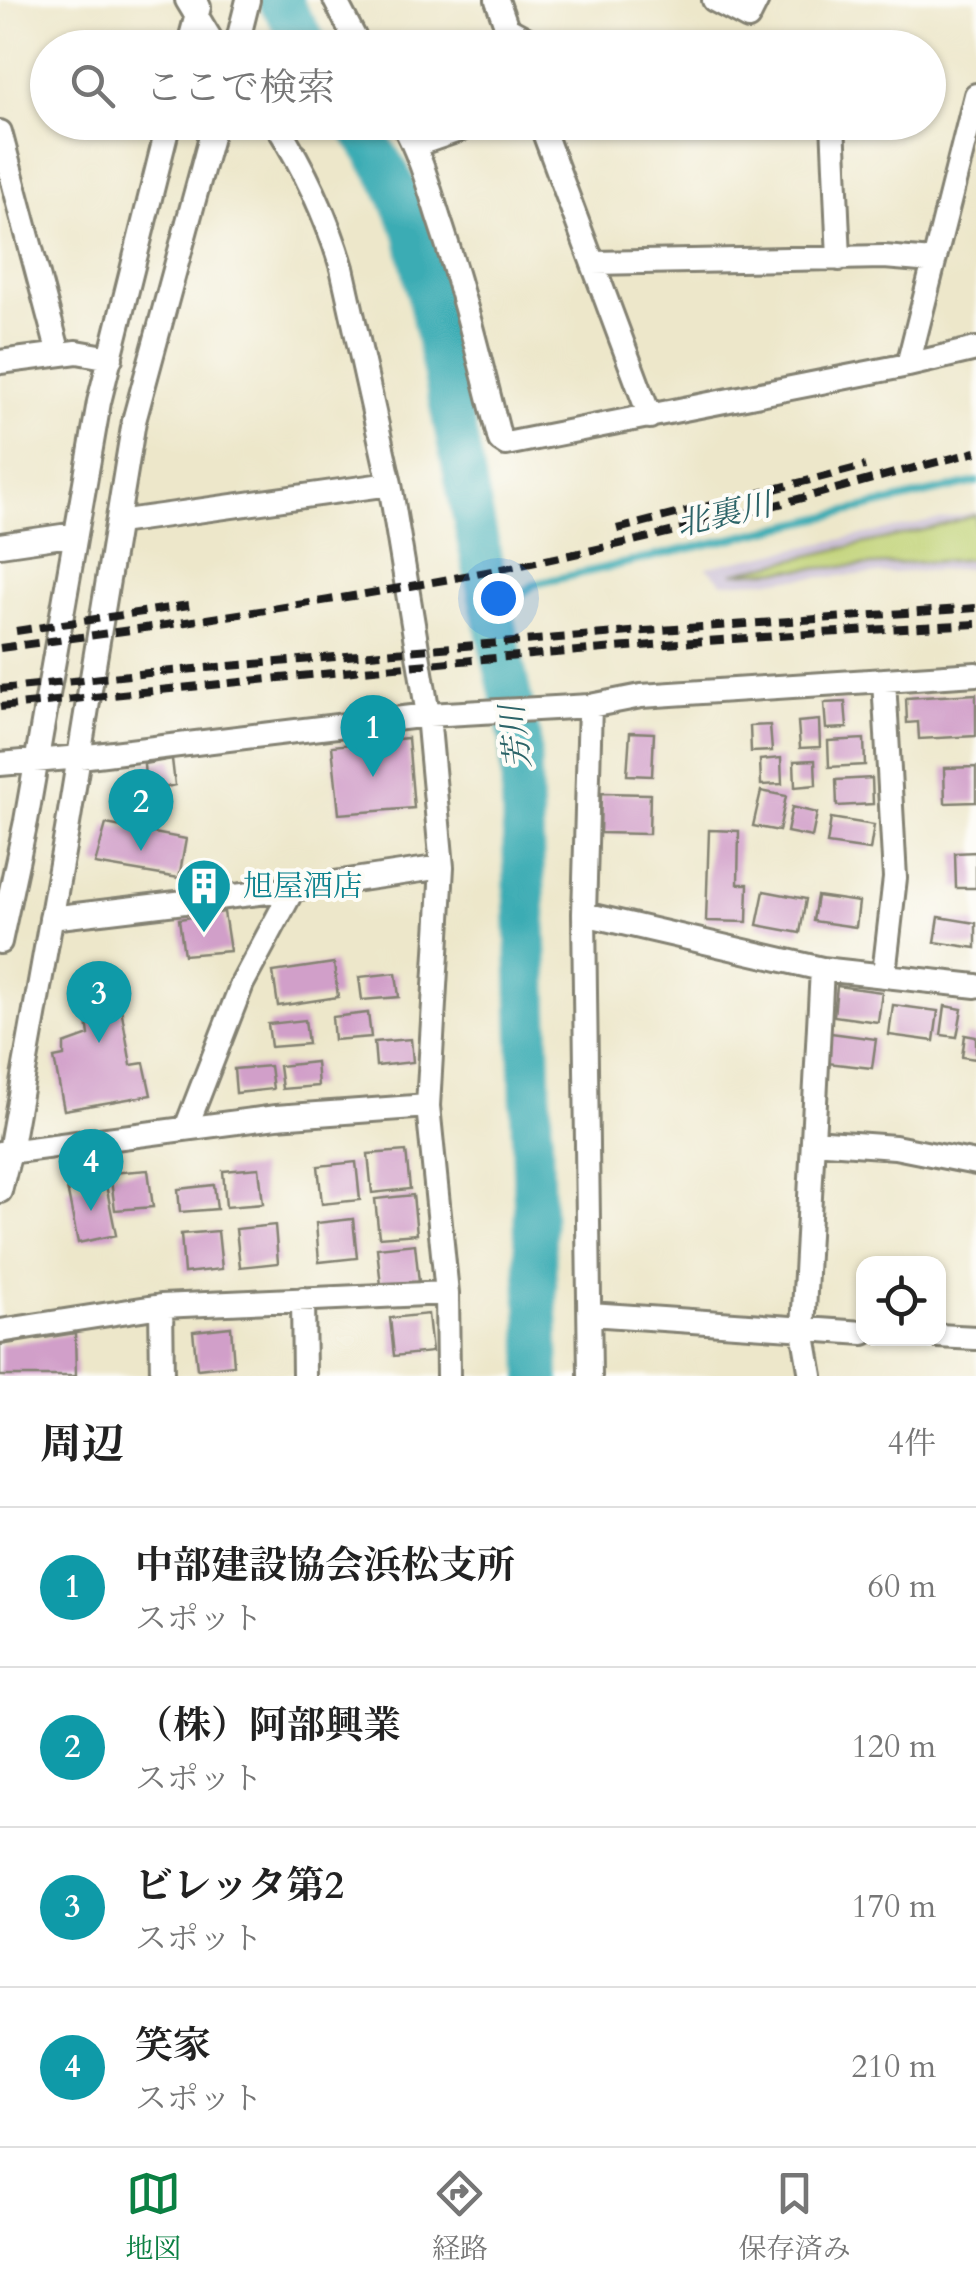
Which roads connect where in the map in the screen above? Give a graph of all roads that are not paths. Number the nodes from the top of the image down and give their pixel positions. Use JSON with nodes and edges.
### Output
{"nodes":[{"id":1,"x":248,"y":0,"type":"edge"},
{"id":2,"x":335,"y":0,"type":"edge"},
{"id":3,"x":497,"y":0,"type":"edge"},
{"id":4,"x":714,"y":0,"type":"edge"},
{"id":5,"x":757,"y":0,"type":"edge"},
{"id":6,"x":195,"y":6,"type":"edge"},
{"id":7,"x":207,"y":30,"type":"edge"},
{"id":8,"x":240,"y":30,"type":"edge"},
{"id":9,"x":351,"y":30,"type":"edge"},
{"id":10,"x":508,"y":30,"type":"edge"},
{"id":11,"x":976,"y":95,"type":"edge"},
{"id":12,"x":0,"y":132,"type":"edge"},
{"id":13,"x":165,"y":140,"type":"edge"},
{"id":14,"x":211,"y":140,"type":"edge"},
{"id":15,"x":285,"y":140,"type":"edge"},
{"id":16,"x":412,"y":140,"type":"edge"},
{"id":17,"x":430,"y":140,"type":"edge"},
{"id":18,"x":547,"y":140,"type":"edge"},
{"id":19,"x":834,"y":140,"type":"edge"},
{"id":20,"x":415,"y":145,"type":"junction"},
{"id":21,"x":840,"y":258,"type":"junction"},
{"id":22,"x":932,"y":262,"type":"junction"},
{"id":23,"x":594,"y":263,"type":"junction"},
{"id":24,"x":976,"y":349,"type":"edge"},
{"id":25,"x":59,"y":354,"type":"junction"},
{"id":26,"x":111,"y":358,"type":"junction"},
{"id":27,"x":0,"y":362,"type":"edge"},
{"id":28,"x":908,"y":365,"type":"junction"},
{"id":29,"x":650,"y":417,"type":"junction"},
{"id":30,"x":390,"y":484,"type":"junction"},
{"id":31,"x":118,"y":522,"type":"junction"},
{"id":32,"x":76,"y":534,"type":"junction"},
{"id":33,"x":0,"y":545,"type":"edge"},
{"id":34,"x":976,"y":674,"type":"edge"},
{"id":35,"x":884,"y":680,"type":"junction"},
{"id":36,"x":586,"y":706,"type":"junction"},
{"id":37,"x":428,"y":715,"type":"junction"},
{"id":38,"x":80,"y":757,"type":"junction"},
{"id":39,"x":37,"y":760,"type":"junction"},
{"id":40,"x":0,"y":764,"type":"edge"},
{"id":41,"x":442,"y":867,"type":"junction"},
{"id":42,"x":293,"y":888,"type":"junction"},
{"id":43,"x":584,"y":914,"type":"junction"},
{"id":44,"x":51,"y":918,"type":"junction"},
{"id":45,"x":0,"y":940,"type":"edge"},
{"id":46,"x":822,"y":969,"type":"junction"},
{"id":47,"x":884,"y":974,"type":"junction"},
{"id":48,"x":976,"y":986,"type":"edge"},
{"id":49,"x":428,"y":1106,"type":"junction"},
{"id":50,"x":186,"y":1128,"type":"junction"},
{"id":51,"x":813,"y":1141,"type":"junction"},
{"id":52,"x":5,"y":1152,"type":"edge"},
{"id":53,"x":976,"y":1163,"type":"edge"},
{"id":54,"x":0,"y":1192,"type":"edge"},
{"id":55,"x":447,"y":1293,"type":"junction"},
{"id":56,"x":304,"y":1298,"type":"junction"},
{"id":57,"x":161,"y":1306,"type":"junction"},
{"id":58,"x":590,"y":1314,"type":"junction"},
{"id":59,"x":803,"y":1330,"type":"junction"},
{"id":60,"x":0,"y":1331,"type":"edge"},
{"id":61,"x":856,"y":1333,"type":"edge"},
{"id":62,"x":946,"y":1336,"type":"edge"},
{"id":63,"x":976,"y":1338,"type":"edge"},
{"id":64,"x":162,"y":1376,"type":"edge"},
{"id":65,"x":304,"y":1376,"type":"edge"},
{"id":66,"x":448,"y":1376,"type":"edge"},
{"id":67,"x":590,"y":1376,"type":"edge"},
{"id":68,"x":811,"y":1376,"type":"edge"}],
"edges":[{"from":1,"to":8,"type":"street"},
{"from":2,"to":9,"type":"street"},
{"from":3,"to":10,"type":"street"},
{"from":4,"to":5,"type":"street"},
{"from":6,"to":7,"type":"street"},
{"from":11,"to":22,"type":"street"},
{"from":12,"to":25,"type":"street"},
{"from":13,"to":26,"type":"street"},
{"from":14,"to":31,"type":"street"},
{"from":15,"to":30,"type":"street"},
{"from":16,"to":20,"type":"street"},
{"from":17,"to":20,"type":"street"},
{"from":18,"to":23,"type":"street"},
{"from":19,"to":21,"type":"street"},
{"from":20,"to":29,"type":"street"},
{"from":21,"to":22,"type":"street"},
{"from":21,"to":23,"type":"street"},
{"from":22,"to":28,"type":"street"},
{"from":23,"to":29,"type":"street"},
{"from":24,"to":28,"type":"street"},
{"from":25,"to":26,"type":"street"},
{"from":25,"to":27,"type":"street"},
{"from":26,"to":32,"type":"street"},
{"from":28,"to":29,"type":"street"},
{"from":30,"to":31,"type":"street"},
{"from":30,"to":37,"type":"street"},
{"from":31,"to":38,"type":"street"},
{"from":32,"to":33,"type":"street"},
{"from":32,"to":39,"type":"street"},
{"from":34,"to":35,"type":"street"},
{"from":35,"to":36,"type":"street"},
{"from":35,"to":47,"type":"street"},
{"from":36,"to":37,"type":"street"},
{"from":36,"to":43,"type":"street"},
{"from":37,"to":38,"type":"street"},
{"from":37,"to":41,"type":"street"},
{"from":38,"to":39,"type":"street"},
{"from":38,"to":44,"type":"street"},
{"from":39,"to":40,"type":"street"},
{"from":39,"to":45,"type":"street"},
{"from":41,"to":42,"type":"street"},
{"from":41,"to":49,"type":"street"},
{"from":42,"to":44,"type":"street"},
{"from":42,"to":50,"type":"street"},
{"from":43,"to":46,"type":"street"},
{"from":43,"to":58,"type":"street"},
{"from":44,"to":52,"type":"street"},
{"from":46,"to":47,"type":"street"},
{"from":46,"to":51,"type":"street"},
{"from":47,"to":48,"type":"street"},
{"from":49,"to":50,"type":"street"},
{"from":49,"to":55,"type":"street"},
{"from":50,"to":52,"type":"street"},
{"from":51,"to":53,"type":"street"},
{"from":51,"to":59,"type":"street"},
{"from":52,"to":54,"type":"street"},
{"from":55,"to":56,"type":"street"},
{"from":55,"to":66,"type":"street"},
{"from":56,"to":57,"type":"street"},
{"from":56,"to":65,"type":"street"},
{"from":57,"to":60,"type":"street"},
{"from":57,"to":64,"type":"street"},
{"from":58,"to":59,"type":"street"},
{"from":58,"to":67,"type":"street"},
{"from":59,"to":61,"type":"street"},
{"from":59,"to":68,"type":"street"},
{"from":62,"to":63,"type":"street"}]}
